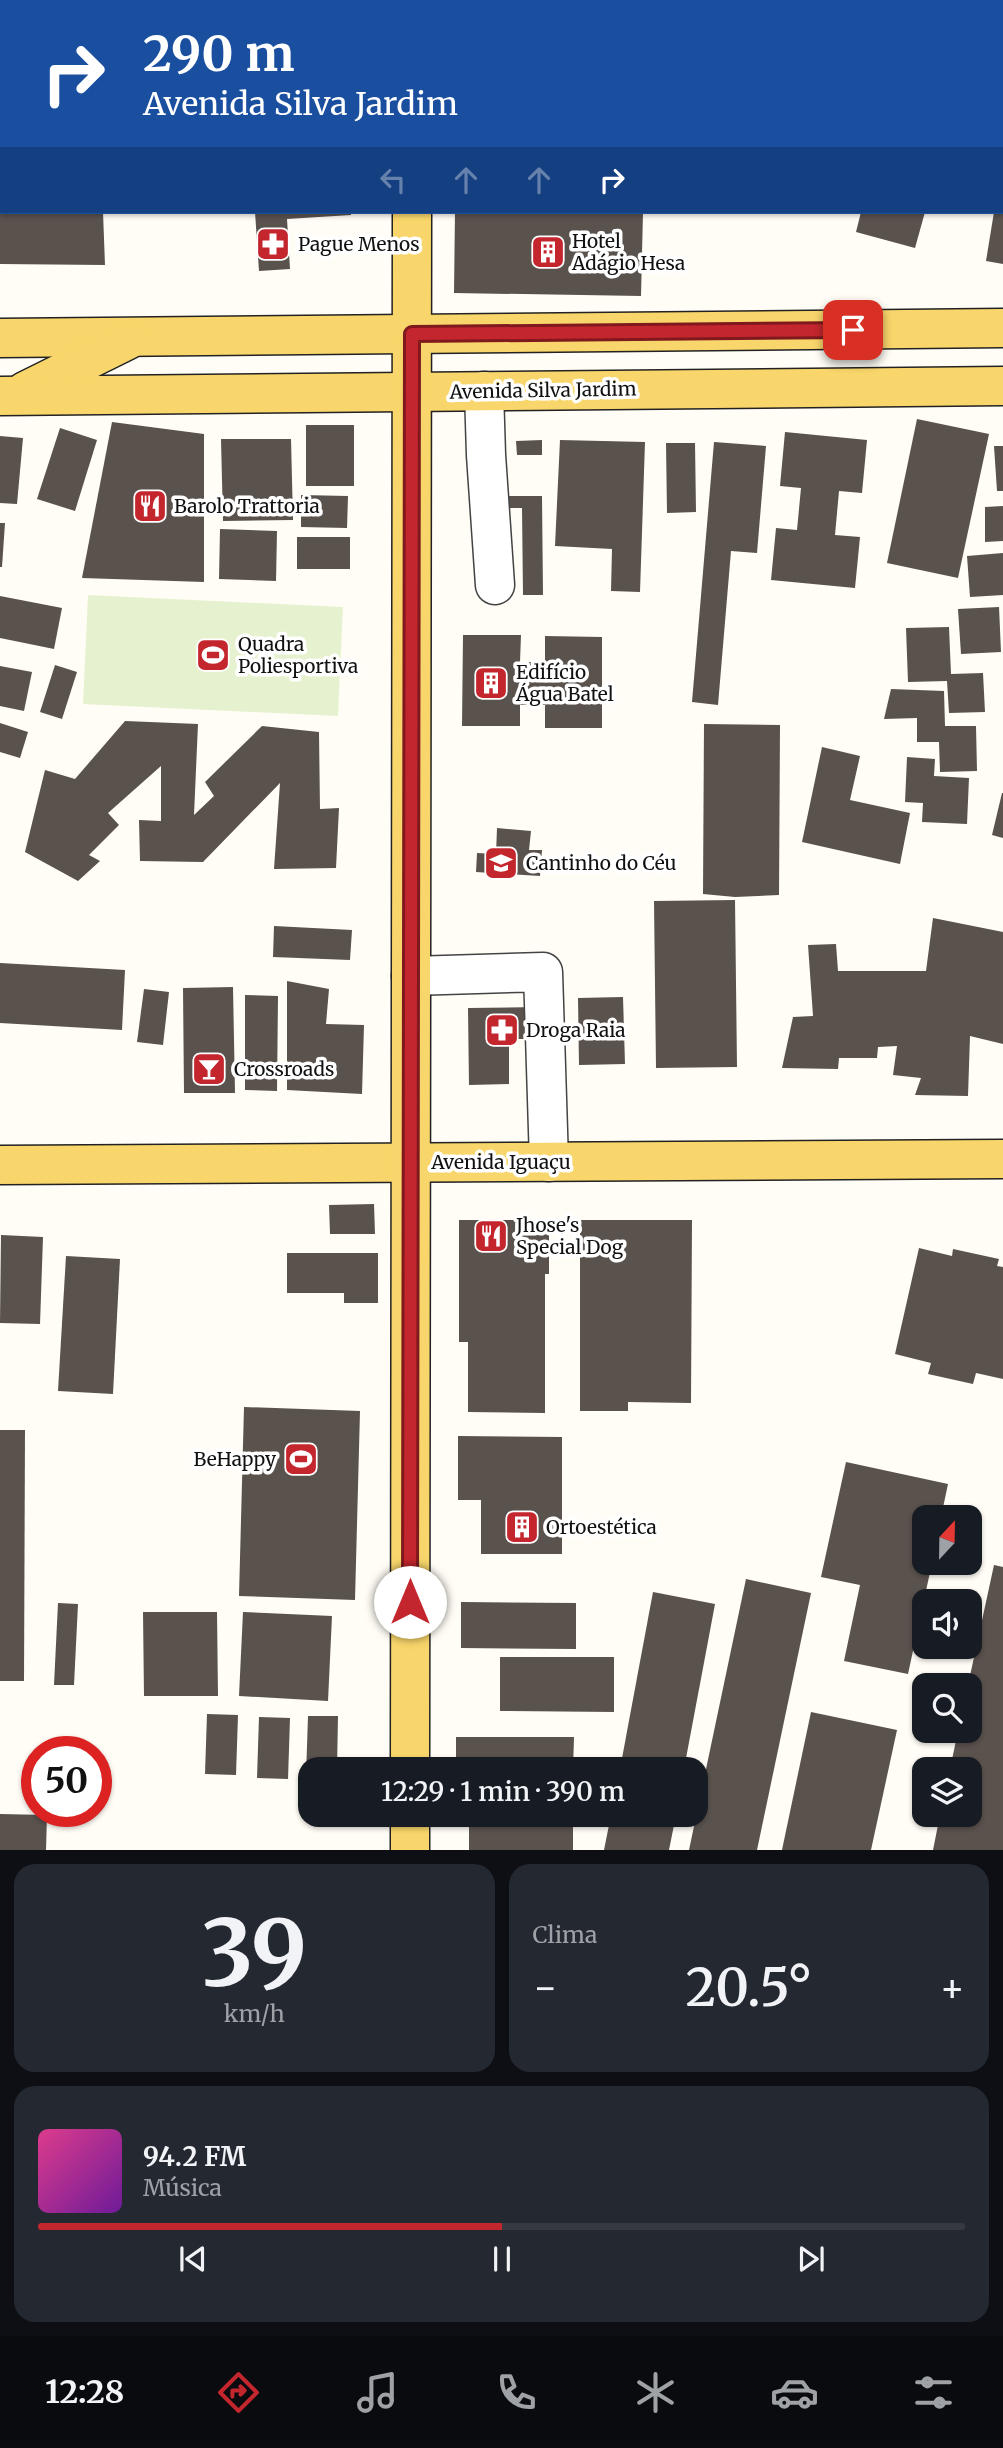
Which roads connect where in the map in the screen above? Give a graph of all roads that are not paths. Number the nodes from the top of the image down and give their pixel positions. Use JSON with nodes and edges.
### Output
{"nodes":[{"id":1,"x":412,"y":214,"type":"edge"},
{"id":2,"x":1003,"y":328,"type":"edge"},
{"id":3,"x":778,"y":330,"type":"junction"},
{"id":4,"x":412,"y":334,"type":"junction"},
{"id":5,"x":134,"y":336,"type":"junction"},
{"id":6,"x":0,"y":338,"type":"edge"},
{"id":7,"x":1003,"y":386,"type":"edge"},
{"id":8,"x":818,"y":387,"type":"junction"},
{"id":9,"x":412,"y":391,"type":"junction"},
{"id":10,"x":484,"y":391,"type":"junction"},
{"id":11,"x":8,"y":396,"type":"edge"},
{"id":12,"x":495,"y":585,"type":"dead end"},
{"id":13,"x":411,"y":976,"type":"junction"},
{"id":14,"x":1003,"y":1159,"type":"edge"},
{"id":15,"x":549,"y":1162,"type":"junction"},
{"id":16,"x":411,"y":1163,"type":"junction"},
{"id":17,"x":0,"y":1165,"type":"edge"},
{"id":18,"x":410,"y":1757,"type":"edge"},
{"id":19,"x":410,"y":1827,"type":"edge"},
{"id":20,"x":410,"y":1850,"type":"edge"}],
"edges":[{"from":1,"to":4,"type":"main road"},
{"from":2,"to":3,"type":"main road"},
{"from":3,"to":4,"type":"main road"},
{"from":3,"to":8,"type":"main road"},
{"from":4,"to":5,"type":"main road"},
{"from":4,"to":9,"type":"main road"},
{"from":5,"to":6,"type":"main road"},
{"from":5,"to":11,"type":"main road"},
{"from":7,"to":8,"type":"main road","name":"Avenida Silva Jardim"},
{"from":8,"to":10,"type":"main road","name":"Avenida Silva Jardim"},
{"from":9,"to":10,"type":"main road","name":"Avenida Silva Jardim"},
{"from":9,"to":11,"type":"main road","name":"Avenida Silva Jardim"},
{"from":9,"to":13,"type":"main road"},
{"from":10,"to":12,"type":"lane"},
{"from":13,"to":15,"type":"lane"},
{"from":13,"to":16,"type":"main road"},
{"from":14,"to":15,"type":"main road","name":"Avenida Iguaçu"},
{"from":15,"to":16,"type":"main road","name":"Avenida Iguaçu"},
{"from":16,"to":17,"type":"main road","name":"Avenida Iguaçu"},
{"from":16,"to":18,"type":"main road"},
{"from":19,"to":20,"type":"main road"}]}
